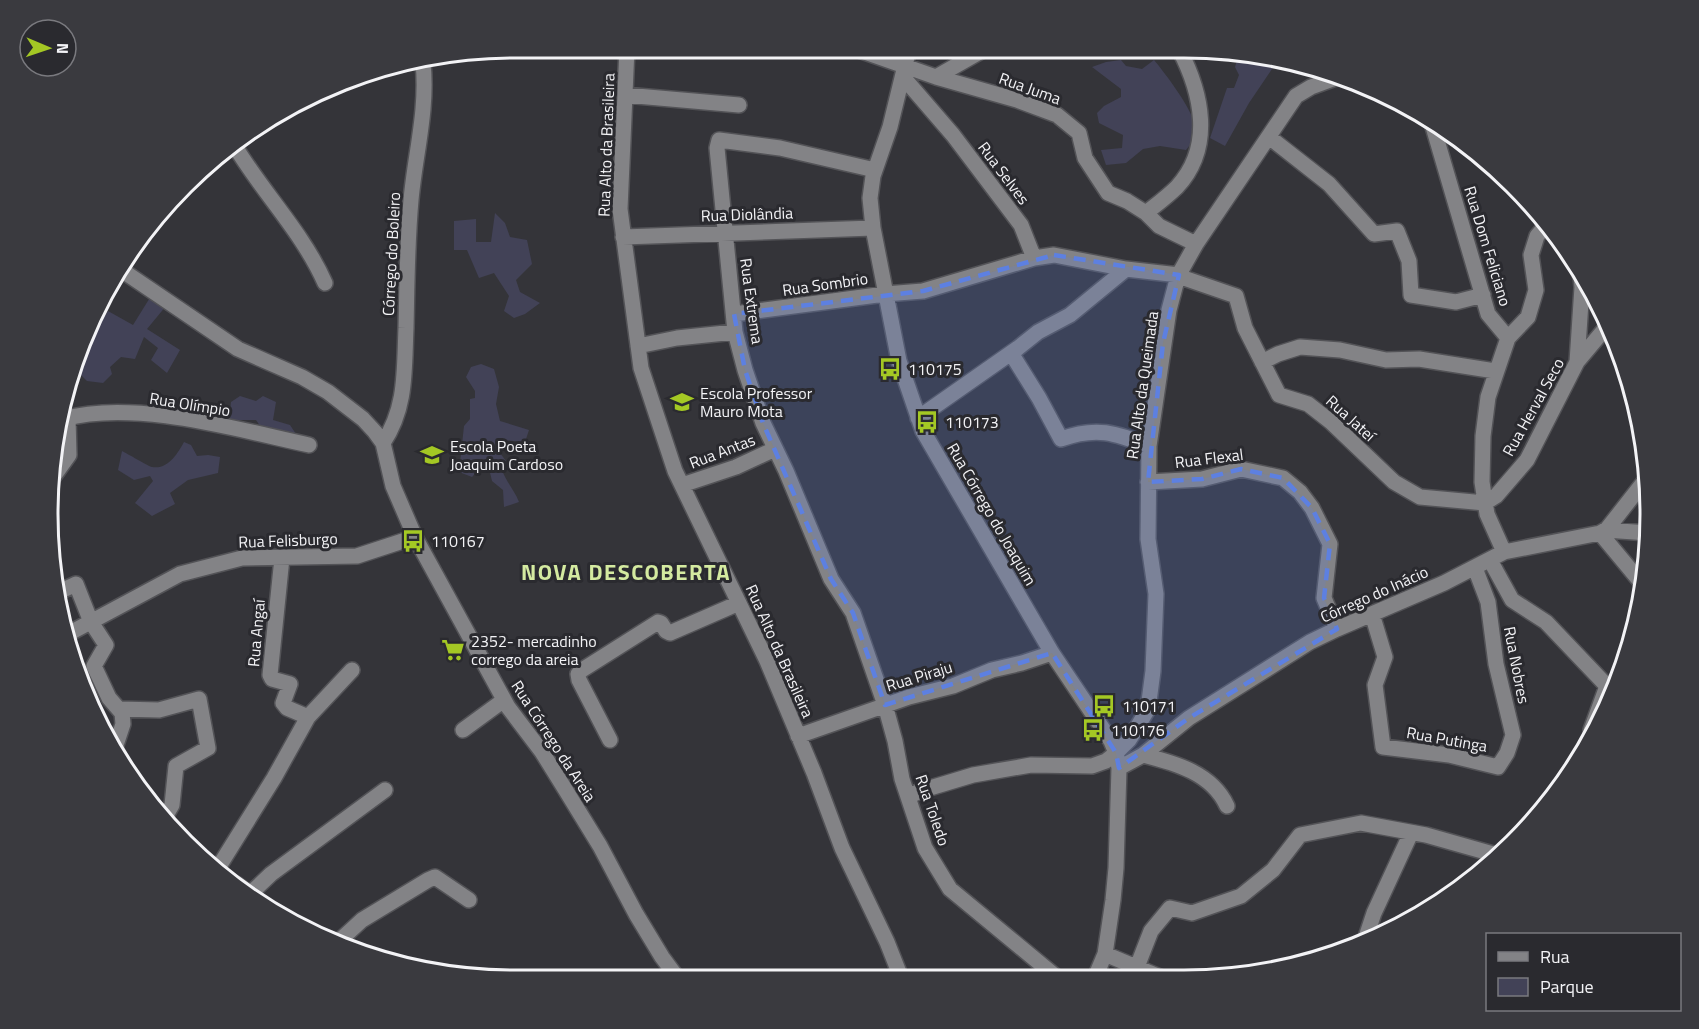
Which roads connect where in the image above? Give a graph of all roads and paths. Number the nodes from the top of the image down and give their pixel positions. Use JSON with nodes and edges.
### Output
{"nodes":[{"id":1,"x":627,"y":58,"type":"edge"},
{"id":2,"x":874,"y":58,"type":"edge"},
{"id":3,"x":907,"y":58,"type":"edge"},
{"id":4,"x":969,"y":58,"type":"edge"},
{"id":5,"x":1184,"y":58,"type":"edge"},
{"id":6,"x":423,"y":68,"type":"edge"},
{"id":7,"x":904,"y":72,"type":"junction"},
{"id":8,"x":936,"y":77,"type":"junction"},
{"id":9,"x":1326,"y":81,"type":"edge"},
{"id":10,"x":625,"y":95,"type":"junction"},
{"id":11,"x":740,"y":105,"type":"dead end"},
{"id":12,"x":1435,"y":133,"type":"edge"},
{"id":13,"x":1269,"y":137,"type":"junction"},
{"id":14,"x":239,"y":152,"type":"edge"},
{"id":15,"x":875,"y":170,"type":"junction"},
{"id":16,"x":1146,"y":213,"type":"junction"},
{"id":17,"x":873,"y":228,"type":"junction"},
{"id":18,"x":1541,"y":231,"type":"edge"},
{"id":19,"x":725,"y":233,"type":"junction"},
{"id":20,"x":623,"y":237,"type":"junction"},
{"id":21,"x":1196,"y":244,"type":"junction"},
{"id":22,"x":1034,"y":258,"type":"junction"},
{"id":23,"x":1126,"y":269,"type":"junction"},
{"id":24,"x":127,"y":274,"type":"edge"},
{"id":25,"x":1178,"y":275,"type":"junction"},
{"id":26,"x":325,"y":283,"type":"dead end"},
{"id":27,"x":1582,"y":292,"type":"edge"},
{"id":28,"x":885,"y":294,"type":"junction"},
{"id":29,"x":1483,"y":295,"type":"junction"},
{"id":30,"x":734,"y":314,"type":"junction"},
{"id":31,"x":735,"y":332,"type":"junction"},
{"id":32,"x":1602,"y":332,"type":"edge"},
{"id":33,"x":1508,"y":338,"type":"junction"},
{"id":34,"x":638,"y":346,"type":"junction"},
{"id":35,"x":1011,"y":354,"type":"junction"},
{"id":36,"x":1262,"y":362,"type":"junction"},
{"id":37,"x":1577,"y":362,"type":"junction"},
{"id":38,"x":1496,"y":371,"type":"junction"},
{"id":39,"x":69,"y":417,"type":"edge"},
{"id":40,"x":918,"y":418,"type":"junction"},
{"id":41,"x":67,"y":427,"type":"edge"},
{"id":42,"x":383,"y":443,"type":"junction"},
{"id":43,"x":309,"y":445,"type":"dead end"},
{"id":44,"x":1149,"y":446,"type":"junction"},
{"id":45,"x":775,"y":449,"type":"junction"},
{"id":46,"x":61,"y":466,"type":"edge"},
{"id":47,"x":1148,"y":482,"type":"junction"},
{"id":48,"x":682,"y":485,"type":"junction"},
{"id":49,"x":1640,"y":487,"type":"edge"},
{"id":50,"x":1485,"y":503,"type":"junction"},
{"id":51,"x":1603,"y":532,"type":"junction"},
{"id":52,"x":1640,"y":533,"type":"edge"},
{"id":53,"x":415,"y":537,"type":"junction"},
{"id":54,"x":1497,"y":556,"type":"junction"},
{"id":55,"x":282,"y":558,"type":"junction"},
{"id":56,"x":1475,"y":568,"type":"junction"},
{"id":57,"x":1637,"y":576,"type":"edge"},
{"id":58,"x":65,"y":589,"type":"edge"},
{"id":59,"x":739,"y":603,"type":"junction"},
{"id":60,"x":1372,"y":614,"type":"junction"},
{"id":61,"x":91,"y":622,"type":"junction"},
{"id":62,"x":1337,"y":629,"type":"junction"},
{"id":63,"x":74,"y":631,"type":"edge"},
{"id":64,"x":1052,"y":653,"type":"junction"},
{"id":65,"x":352,"y":670,"type":"dead end"},
{"id":66,"x":1606,"y":690,"type":"edge"},
{"id":67,"x":504,"y":700,"type":"junction"},
{"id":68,"x":885,"y":705,"type":"junction"},
{"id":69,"x":119,"y":708,"type":"junction"},
{"id":70,"x":308,"y":717,"type":"junction"},
{"id":71,"x":463,"y":730,"type":"dead end"},
{"id":72,"x":798,"y":736,"type":"junction"},
{"id":73,"x":118,"y":739,"type":"edge"},
{"id":74,"x":610,"y":740,"type":"dead end"},
{"id":75,"x":1116,"y":753,"type":"junction"},
{"id":76,"x":1143,"y":755,"type":"junction"},
{"id":77,"x":1498,"y":767,"type":"joint"},
{"id":78,"x":1119,"y":768,"type":"junction"},
{"id":79,"x":385,"y":790,"type":"dead end"},
{"id":80,"x":908,"y":797,"type":"junction"},
{"id":81,"x":1227,"y":806,"type":"dead end"},
{"id":82,"x":169,"y":811,"type":"edge"},
{"id":83,"x":1411,"y":833,"type":"junction"},
{"id":84,"x":1489,"y":853,"type":"edge"},
{"id":85,"x":221,"y":863,"type":"edge"},
{"id":86,"x":249,"y":885,"type":"edge"},
{"id":87,"x":469,"y":900,"type":"dead end"},
{"id":88,"x":1368,"y":932,"type":"edge"},
{"id":89,"x":343,"y":937,"type":"edge"},
{"id":90,"x":1105,"y":954,"type":"junction"},
{"id":91,"x":1137,"y":967,"type":"junction"},
{"id":92,"x":672,"y":970,"type":"edge"},
{"id":93,"x":898,"y":970,"type":"edge"},
{"id":94,"x":1048,"y":970,"type":"edge"},
{"id":95,"x":1098,"y":970,"type":"edge"},
{"id":96,"x":1144,"y":970,"type":"edge"}],
"edges":[{"from":1,"to":10,"type":"street","name":"Rua Alto da Brasileira"},
{"from":2,"to":7,"type":"street","name":"Rua Juma"},
{"from":3,"to":7,"type":"street","name":"Rua Córrego do Joaquim"},
{"from":4,"to":8,"type":"street"},
{"from":5,"to":16,"type":"street"},
{"from":6,"to":42,"type":"street","name":"Córrego do Boleiro"},
{"from":7,"to":8,"type":"street","name":"Rua Juma"},
{"from":7,"to":15,"type":"street","name":"Rua Córrego do Joaquim"},
{"from":7,"to":22,"type":"street","name":"Rua Selves"},
{"from":8,"to":16,"type":"street","name":"Rua Juma"},
{"from":9,"to":13,"type":"street","name":"Rua Alto da Queimada"},
{"from":10,"to":11,"type":"street"},
{"from":10,"to":20,"type":"street","name":"Rua Alto da Brasileira"},
{"from":12,"to":29,"type":"street","name":"Rua Dom Feliciano"},
{"from":13,"to":21,"type":"street","name":"Rua Alto da Queimada"},
{"from":13,"to":29,"type":"street"},
{"from":14,"to":26,"type":"street"},
{"from":15,"to":17,"type":"street","name":"Rua Córrego do Joaquim"},
{"from":15,"to":19,"type":"street","name":"Rua Extrema"},
{"from":16,"to":21,"type":"street","name":"Rua Juma"},
{"from":17,"to":19,"type":"street","name":"Rua Diolândia"},
{"from":17,"to":28,"type":"street","name":"Rua Córrego do Joaquim"},
{"from":18,"to":33,"type":"street"},
{"from":19,"to":20,"type":"street","name":"Rua Diolândia"},
{"from":19,"to":30,"type":"street","name":"Rua Extrema"},
{"from":20,"to":34,"type":"street","name":"Rua Alto da Brasileira"},
{"from":21,"to":25,"type":"street","name":"Rua Alto da Queimada"},
{"from":22,"to":23,"type":"street","name":"Rua Jateí"},
{"from":22,"to":28,"type":"street","name":"Rua Sombrio"},
{"from":23,"to":25,"type":"street","name":"Rua Jateí"},
{"from":23,"to":35,"type":"street"},
{"from":24,"to":42,"type":"street","name":"Rua Córrego da Areia"},
{"from":25,"to":36,"type":"street","name":"Rua Jateí"},
{"from":25,"to":44,"type":"street","name":"Rua Alto da Queimada"},
{"from":27,"to":37,"type":"street"},
{"from":28,"to":30,"type":"street","name":"Rua Sombrio"},
{"from":28,"to":40,"type":"street","name":"Rua Córrego do Joaquim"},
{"from":29,"to":33,"type":"street","name":"Rua Dom Feliciano"},
{"from":30,"to":31,"type":"street","name":"Rua Extrema"},
{"from":31,"to":34,"type":"street"},
{"from":31,"to":45,"type":"street","name":"Rua Extrema"},
{"from":32,"to":37,"type":"street","name":"Rua Herval Seco"},
{"from":33,"to":38,"type":"street"},
{"from":34,"to":48,"type":"street","name":"Rua Alto da Brasileira"},
{"from":35,"to":40,"type":"street"},
{"from":35,"to":44,"type":"street"},
{"from":36,"to":38,"type":"street"},
{"from":36,"to":50,"type":"street","name":"Rua Jateí"},
{"from":37,"to":50,"type":"street","name":"Rua Herval Seco"},
{"from":38,"to":50,"type":"street"},
{"from":39,"to":43,"type":"street","name":"Rua Olímpio"},
{"from":40,"to":64,"type":"street","name":"Rua Córrego do Joaquim"},
{"from":41,"to":46,"type":"street"},
{"from":42,"to":53,"type":"street","name":"Rua Córrego da Areia"},
{"from":44,"to":47,"type":"street","name":"Rua Alto da Queimada"},
{"from":45,"to":48,"type":"street","name":"Rua Antas"},
{"from":45,"to":68,"type":"street","name":"Rua Extrema"},
{"from":47,"to":62,"type":"street","name":"Rua Flexal"},
{"from":47,"to":75,"type":"street","name":"Rua Alto da Queimada"},
{"from":48,"to":59,"type":"street","name":"Rua Alto da Brasileira"},
{"from":49,"to":51,"type":"street"},
{"from":50,"to":54,"type":"street"},
{"from":51,"to":52,"type":"street","name":"Córrego do Inácio"},
{"from":51,"to":54,"type":"street","name":"Córrego do Inácio"},
{"from":51,"to":57,"type":"street"},
{"from":53,"to":55,"type":"street","name":"Rua Felisburgo"},
{"from":53,"to":67,"type":"street","name":"Rua Córrego da Areia"},
{"from":54,"to":56,"type":"street","name":"Córrego do Inácio"},
{"from":54,"to":66,"type":"street"},
{"from":55,"to":61,"type":"street","name":"Rua Felisburgo"},
{"from":55,"to":70,"type":"street","name":"Rua Angaí"},
{"from":56,"to":60,"type":"street","name":"Córrego do Inácio"},
{"from":56,"to":77,"type":"street","name":"Rua Nobres"},
{"from":58,"to":61,"type":"street"},
{"from":59,"to":72,"type":"street","name":"Rua Alto da Brasileira"},
{"from":59,"to":74,"type":"street"},
{"from":60,"to":62,"type":"street","name":"Córrego do Inácio"},
{"from":60,"to":77,"type":"street","name":"Rua Putinga"},
{"from":61,"to":63,"type":"street","name":"Rua Felisburgo"},
{"from":61,"to":69,"type":"street"},
{"from":62,"to":76,"type":"street","name":"Córrego do Inácio"},
{"from":64,"to":68,"type":"street","name":"Rua Piraju"},
{"from":64,"to":75,"type":"street","name":"Rua Córrego do Joaquim"},
{"from":65,"to":70,"type":"street"},
{"from":67,"to":71,"type":"street"},
{"from":67,"to":92,"type":"street","name":"Rua Córrego da Areia"},
{"from":68,"to":72,"type":"street","name":"Rua Piraju"},
{"from":68,"to":80,"type":"street","name":"Rua Toledo"},
{"from":69,"to":73,"type":"street"},
{"from":69,"to":82,"type":"street"},
{"from":70,"to":85,"type":"street"},
{"from":72,"to":93,"type":"street","name":"Rua Alto da Brasileira"},
{"from":75,"to":78,"type":"street","name":"Rua Córrego do Joaquim"},
{"from":75,"to":80,"type":"street"},
{"from":76,"to":78,"type":"street","name":"Córrego do Inácio"},
{"from":76,"to":81,"type":"street"},
{"from":78,"to":90,"type":"street","name":"Rua Córrego do Joaquim"},
{"from":79,"to":86,"type":"street"},
{"from":80,"to":94,"type":"street","name":"Rua Toledo"},
{"from":83,"to":84,"type":"street"},
{"from":83,"to":88,"type":"street"},
{"from":83,"to":91,"type":"street"},
{"from":87,"to":89,"type":"street"},
{"from":90,"to":91,"type":"street"},
{"from":90,"to":95,"type":"street","name":"Rua Córrego do Joaquim"},
{"from":91,"to":96,"type":"street"}]}
